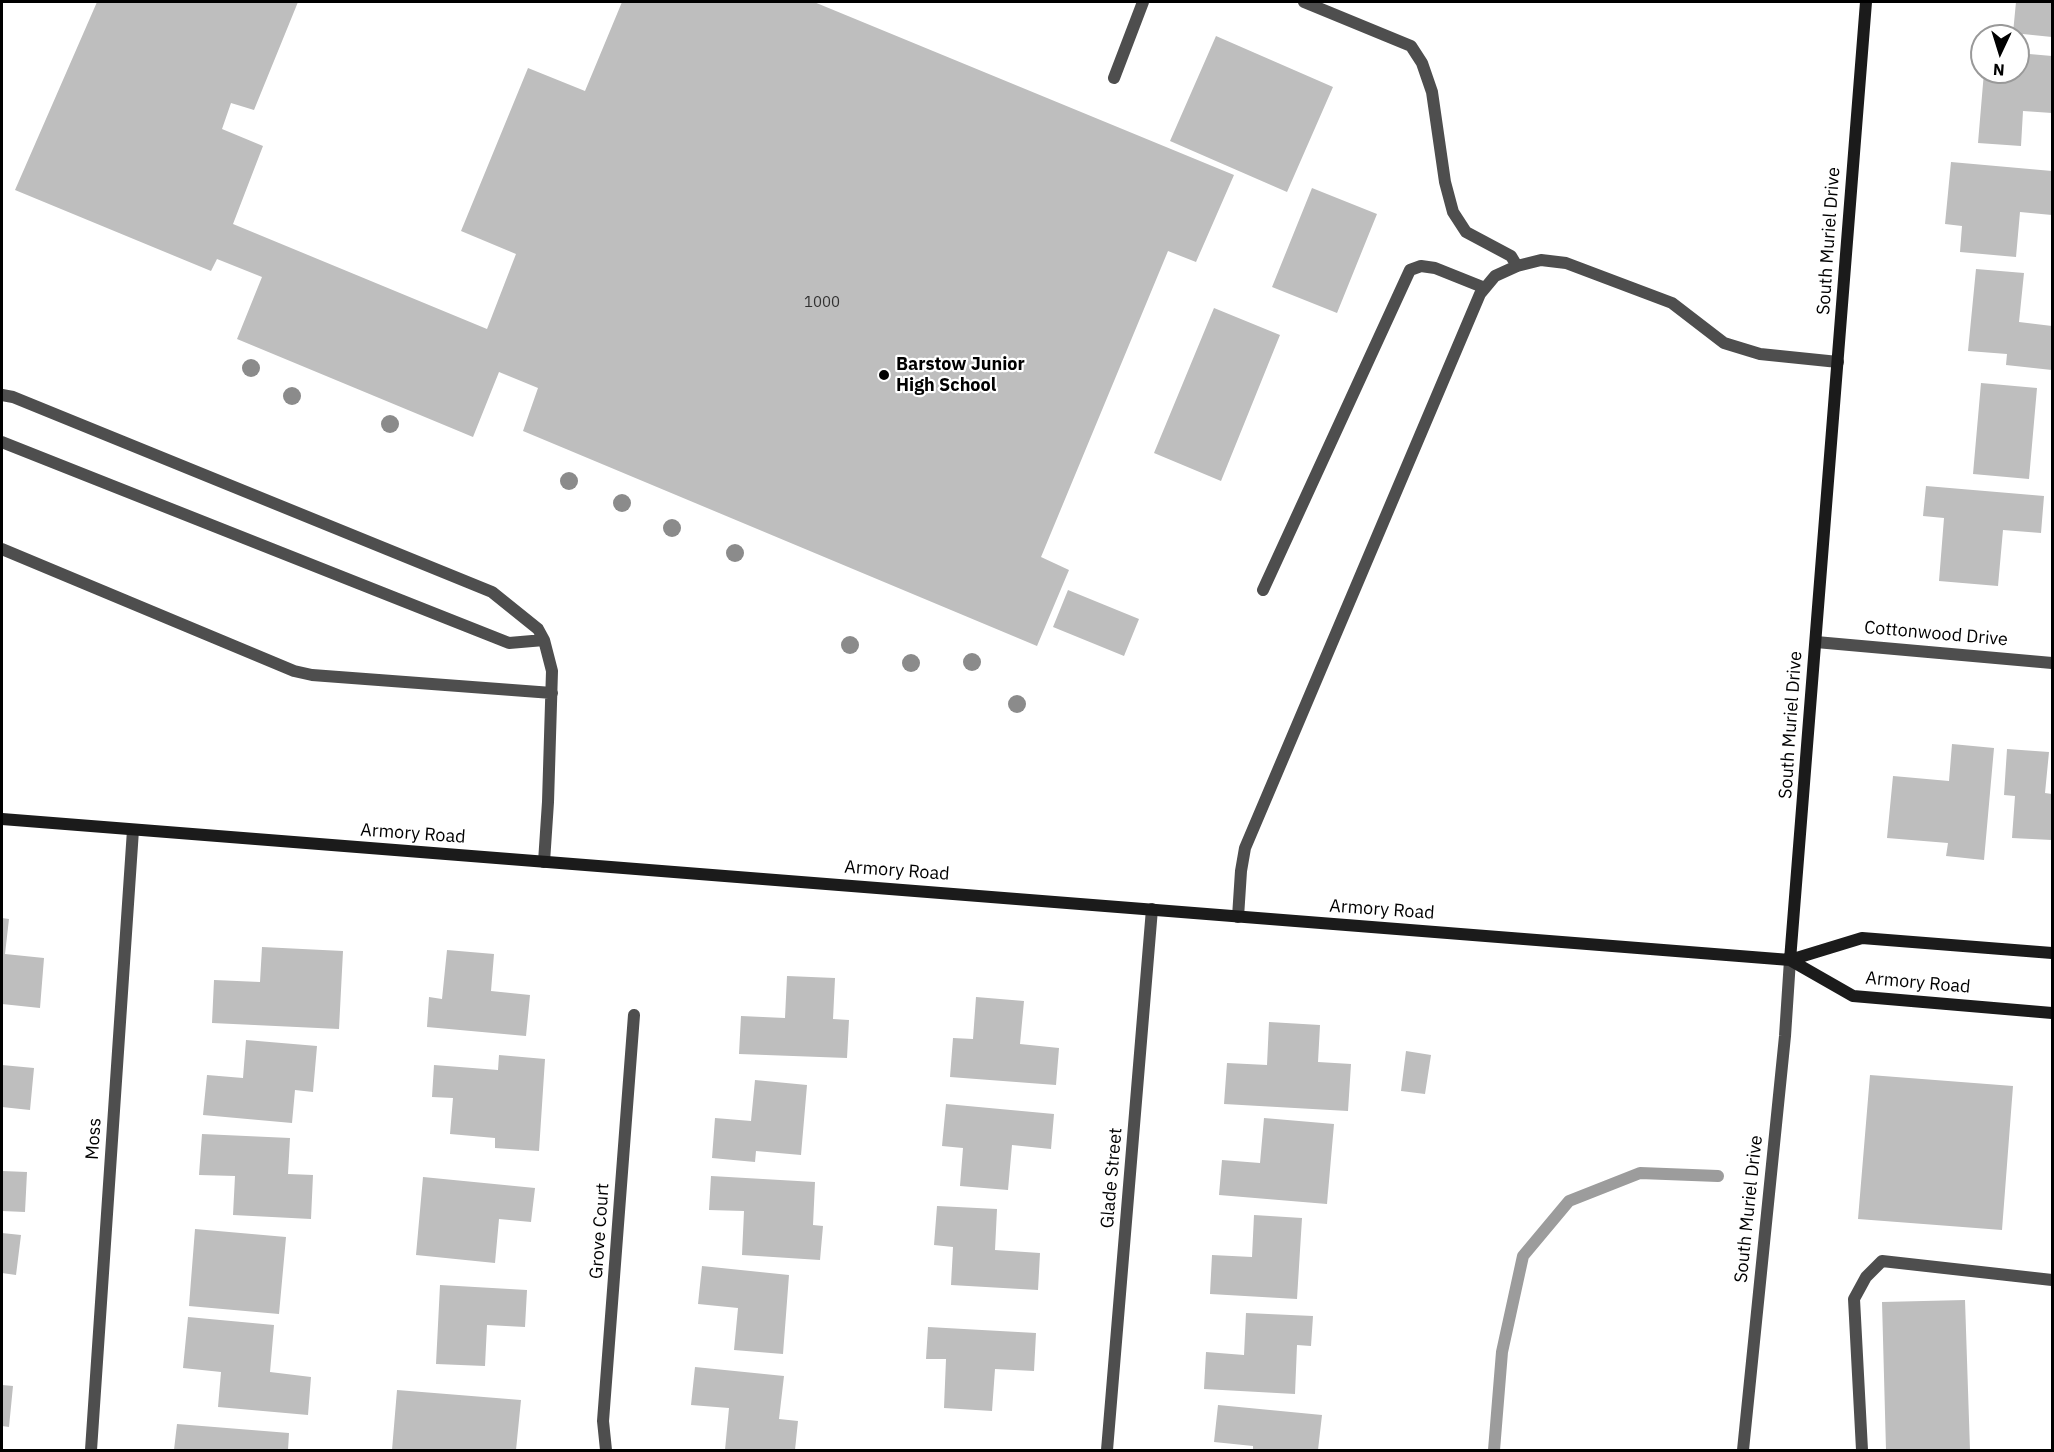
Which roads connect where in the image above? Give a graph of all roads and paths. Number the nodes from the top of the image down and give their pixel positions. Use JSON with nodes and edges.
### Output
{"nodes":[{"id":1,"x":1143,"y":2,"type":"edge"},
{"id":2,"x":1304,"y":2,"type":"edge"},
{"id":3,"x":1866,"y":2,"type":"edge"},
{"id":4,"x":1114,"y":78,"type":"dead end"},
{"id":5,"x":1517,"y":266,"type":"junction"},
{"id":6,"x":1485,"y":288,"type":"junction"},
{"id":7,"x":1838,"y":362,"type":"junction"},
{"id":8,"x":2,"y":395,"type":"edge"},
{"id":9,"x":2,"y":442,"type":"edge"},
{"id":10,"x":2,"y":549,"type":"edge"},
{"id":11,"x":1263,"y":590,"type":"dead end"},
{"id":12,"x":544,"y":640,"type":"junction"},
{"id":13,"x":1816,"y":642,"type":"junction"},
{"id":14,"x":2052,"y":663,"type":"edge"},
{"id":15,"x":552,"y":693,"type":"junction"},
{"id":16,"x":2,"y":819,"type":"edge"},
{"id":17,"x":133,"y":830,"type":"junction"},
{"id":18,"x":544,"y":862,"type":"junction"},
{"id":19,"x":1152,"y":909,"type":"junction"},
{"id":20,"x":1238,"y":917,"type":"junction"},
{"id":21,"x":2052,"y":953,"type":"edge"},
{"id":22,"x":1791,"y":960,"type":"junction"},
{"id":23,"x":2052,"y":1013,"type":"edge"},
{"id":24,"x":634,"y":1015,"type":"dead end"},
{"id":25,"x":2052,"y":1280,"type":"edge"},
{"id":26,"x":92,"y":1450,"type":"edge"},
{"id":27,"x":606,"y":1450,"type":"edge"},
{"id":28,"x":1107,"y":1450,"type":"edge"},
{"id":29,"x":1743,"y":1450,"type":"edge"},
{"id":30,"x":1862,"y":1450,"type":"edge"}],
"edges":[{"from":1,"to":4,"type":"street"},
{"from":2,"to":5,"type":"street"},
{"from":3,"to":7,"type":"main road","name":"South Muriel Drive"},
{"from":5,"to":6,"type":"street"},
{"from":5,"to":7,"type":"street"},
{"from":6,"to":11,"type":"street"},
{"from":6,"to":20,"type":"street"},
{"from":7,"to":13,"type":"main road","name":"South Muriel Drive"},
{"from":8,"to":12,"type":"street"},
{"from":9,"to":12,"type":"street"},
{"from":10,"to":15,"type":"street"},
{"from":12,"to":15,"type":"street"},
{"from":13,"to":14,"type":"street","name":"Cottonwood Drive"},
{"from":13,"to":22,"type":"main road","name":"South Muriel Drive"},
{"from":15,"to":18,"type":"street"},
{"from":16,"to":17,"type":"main road","name":"Armory Road"},
{"from":17,"to":18,"type":"main road","name":"Armory Road"},
{"from":17,"to":26,"type":"street","name":"Moss"},
{"from":18,"to":19,"type":"main road","name":"Armory Road"},
{"from":19,"to":20,"type":"main road","name":"Armory Road"},
{"from":19,"to":28,"type":"street","name":"Glade Street"},
{"from":20,"to":22,"type":"main road","name":"Armory Road"},
{"from":21,"to":22,"type":"main road","name":"Armory Road"},
{"from":22,"to":23,"type":"main road","name":"Armory Road"},
{"from":22,"to":29,"type":"street","name":"South Muriel Drive"},
{"from":24,"to":27,"type":"street","name":"Grove Court"},
{"from":25,"to":30,"type":"street"}]}
